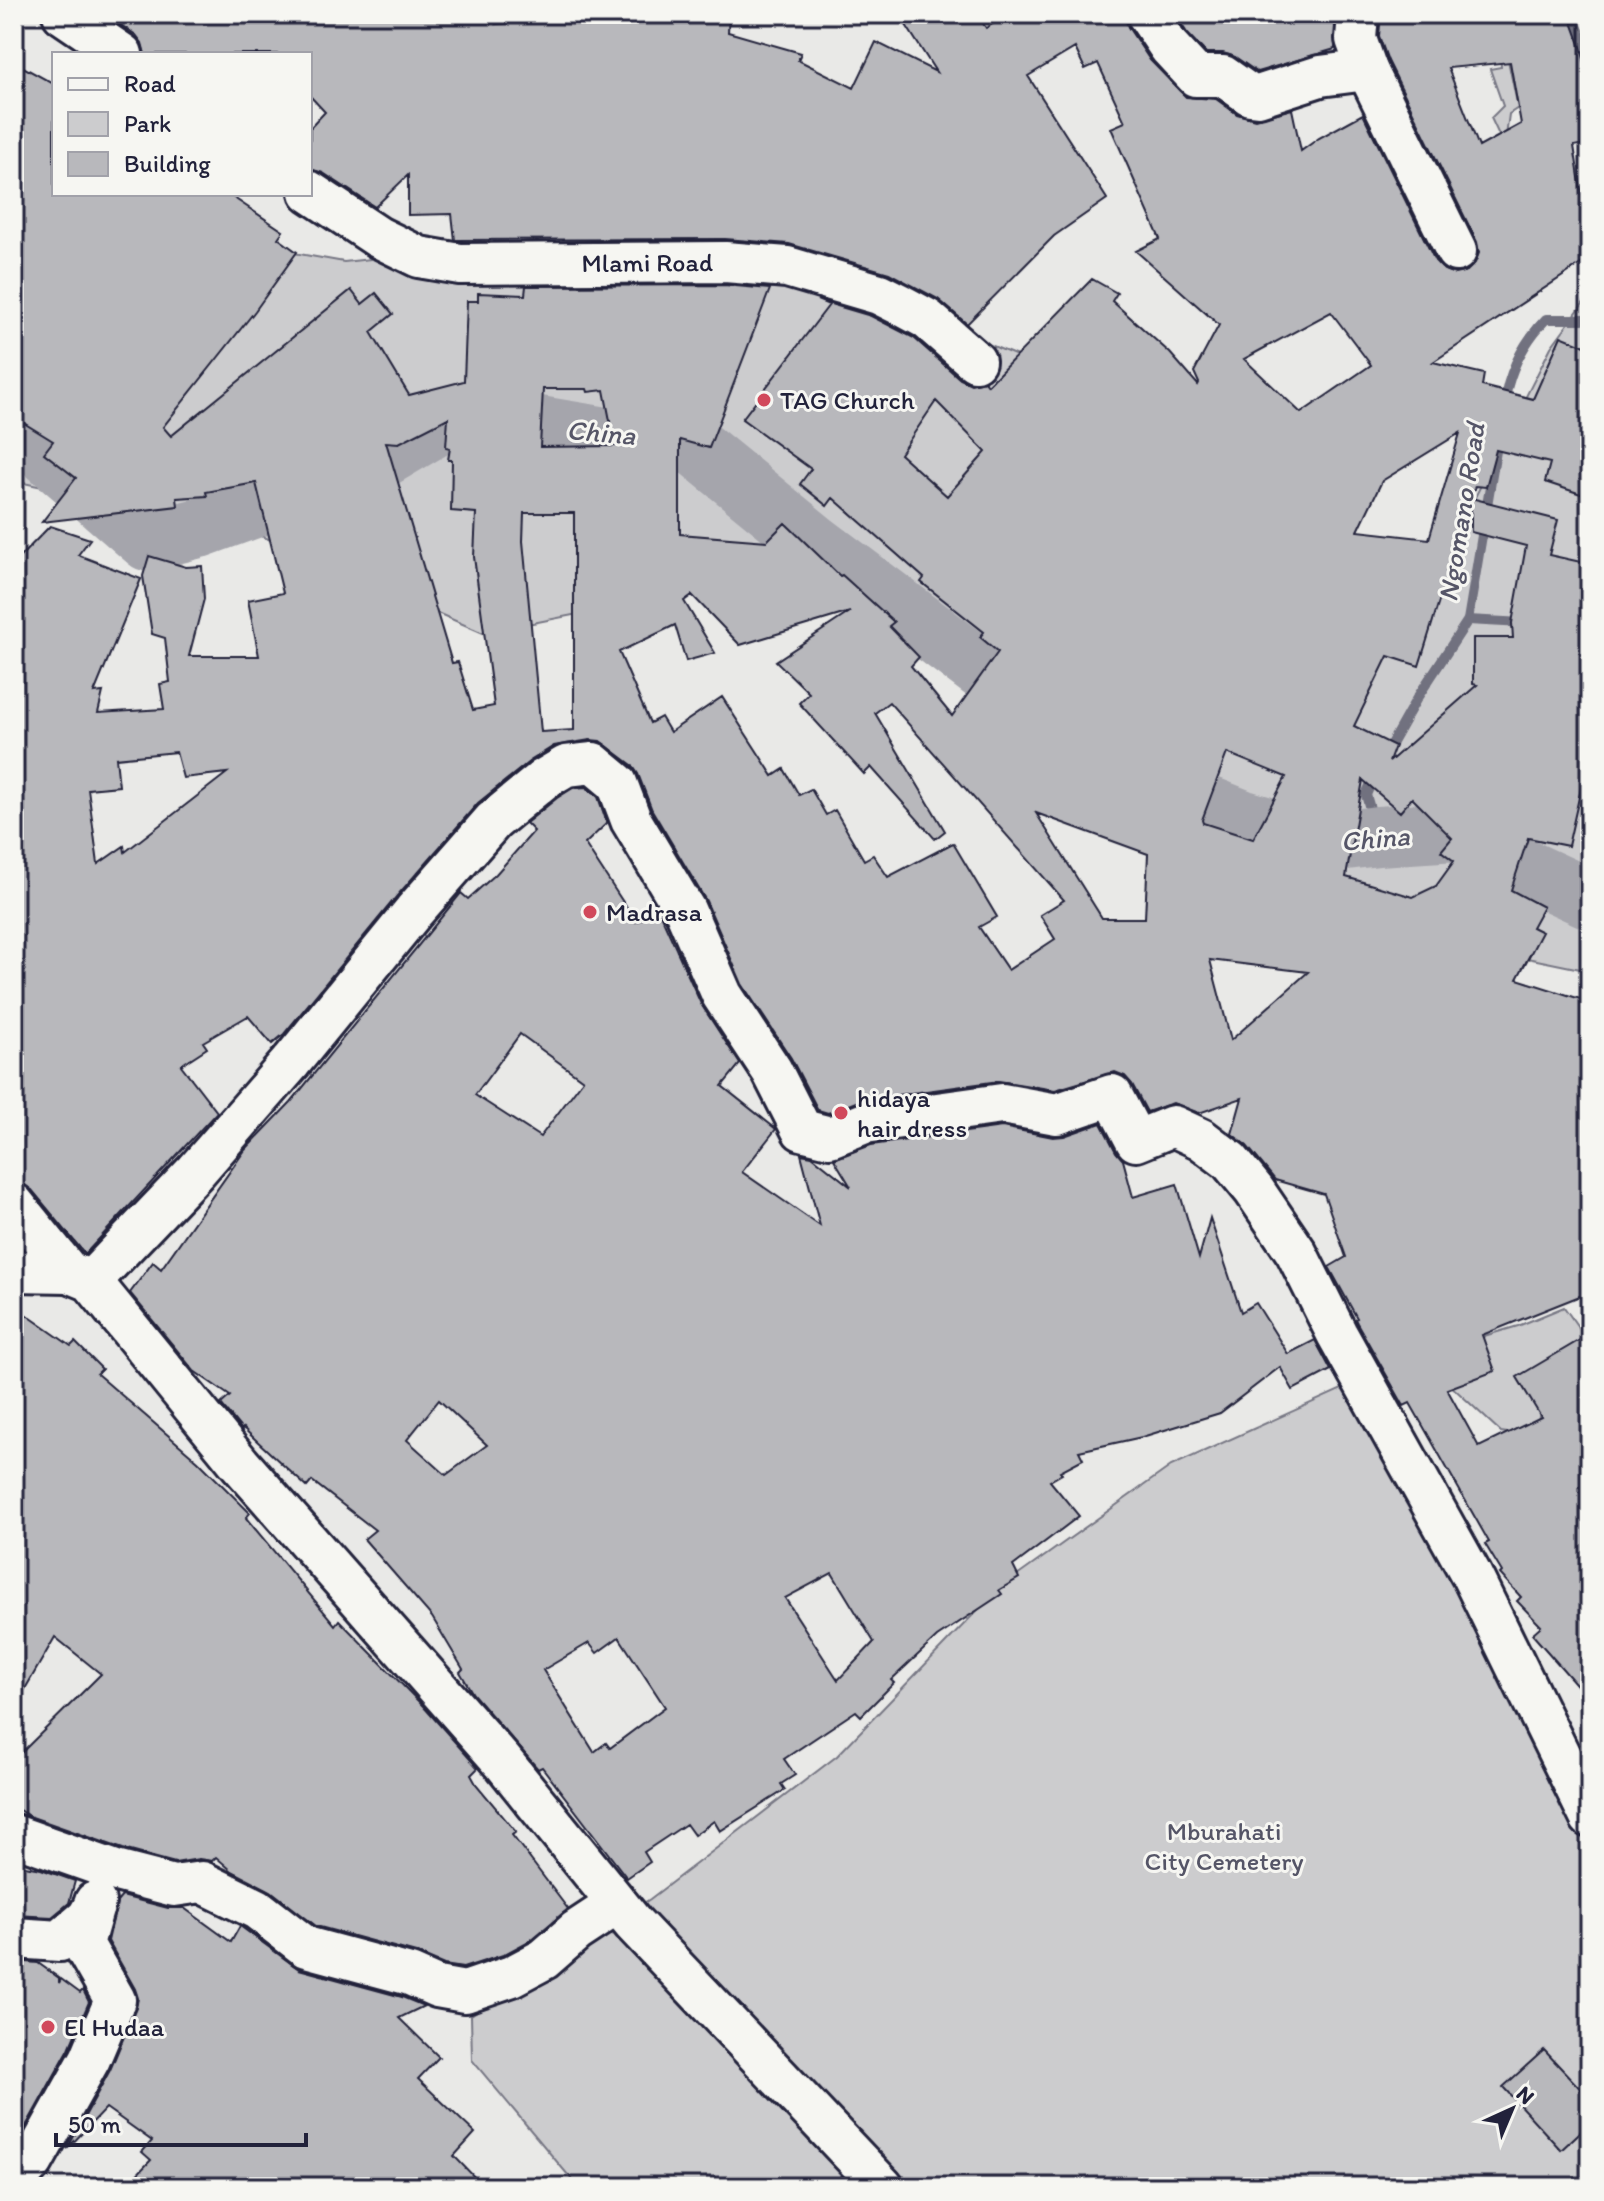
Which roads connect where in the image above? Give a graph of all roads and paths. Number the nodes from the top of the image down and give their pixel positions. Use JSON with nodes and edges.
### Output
{"nodes":[{"id":1,"x":63,"y":14,"type":"edge"},
{"id":2,"x":1147,"y":14,"type":"edge"},
{"id":3,"x":1358,"y":14,"type":"edge"},
{"id":4,"x":119,"y":52,"type":"edge"},
{"id":5,"x":1367,"y":70,"type":"junction"},
{"id":6,"x":312,"y":193,"type":"edge"},
{"id":7,"x":1456,"y":251,"type":"dead end"},
{"id":8,"x":975,"y":361,"type":"dead end"},
{"id":9,"x":14,"y":1204,"type":"edge"},
{"id":10,"x":14,"y":1271,"type":"edge"},
{"id":11,"x":80,"y":1277,"type":"junction"},
{"id":12,"x":1590,"y":1817,"type":"edge"},
{"id":13,"x":14,"y":1835,"type":"edge"},
{"id":14,"x":106,"y":1887,"type":"junction"},
{"id":15,"x":617,"y":1904,"type":"junction"},
{"id":16,"x":14,"y":1938,"type":"edge"},
{"id":17,"x":14,"y":2181,"type":"edge"},
{"id":18,"x":883,"y":2187,"type":"edge"}],
"edges":[{"from":1,"to":4,"type":"street"},
{"from":2,"to":5,"type":"street"},
{"from":3,"to":5,"type":"street"},
{"from":5,"to":7,"type":"street"},
{"from":6,"to":8,"type":"street","name":"Mlami Road"},
{"from":9,"to":11,"type":"street"},
{"from":10,"to":11,"type":"street"},
{"from":11,"to":12,"type":"street"},
{"from":11,"to":15,"type":"street"},
{"from":13,"to":14,"type":"street"},
{"from":14,"to":15,"type":"street"},
{"from":14,"to":16,"type":"street"},
{"from":14,"to":17,"type":"street"},
{"from":15,"to":18,"type":"street"}]}
